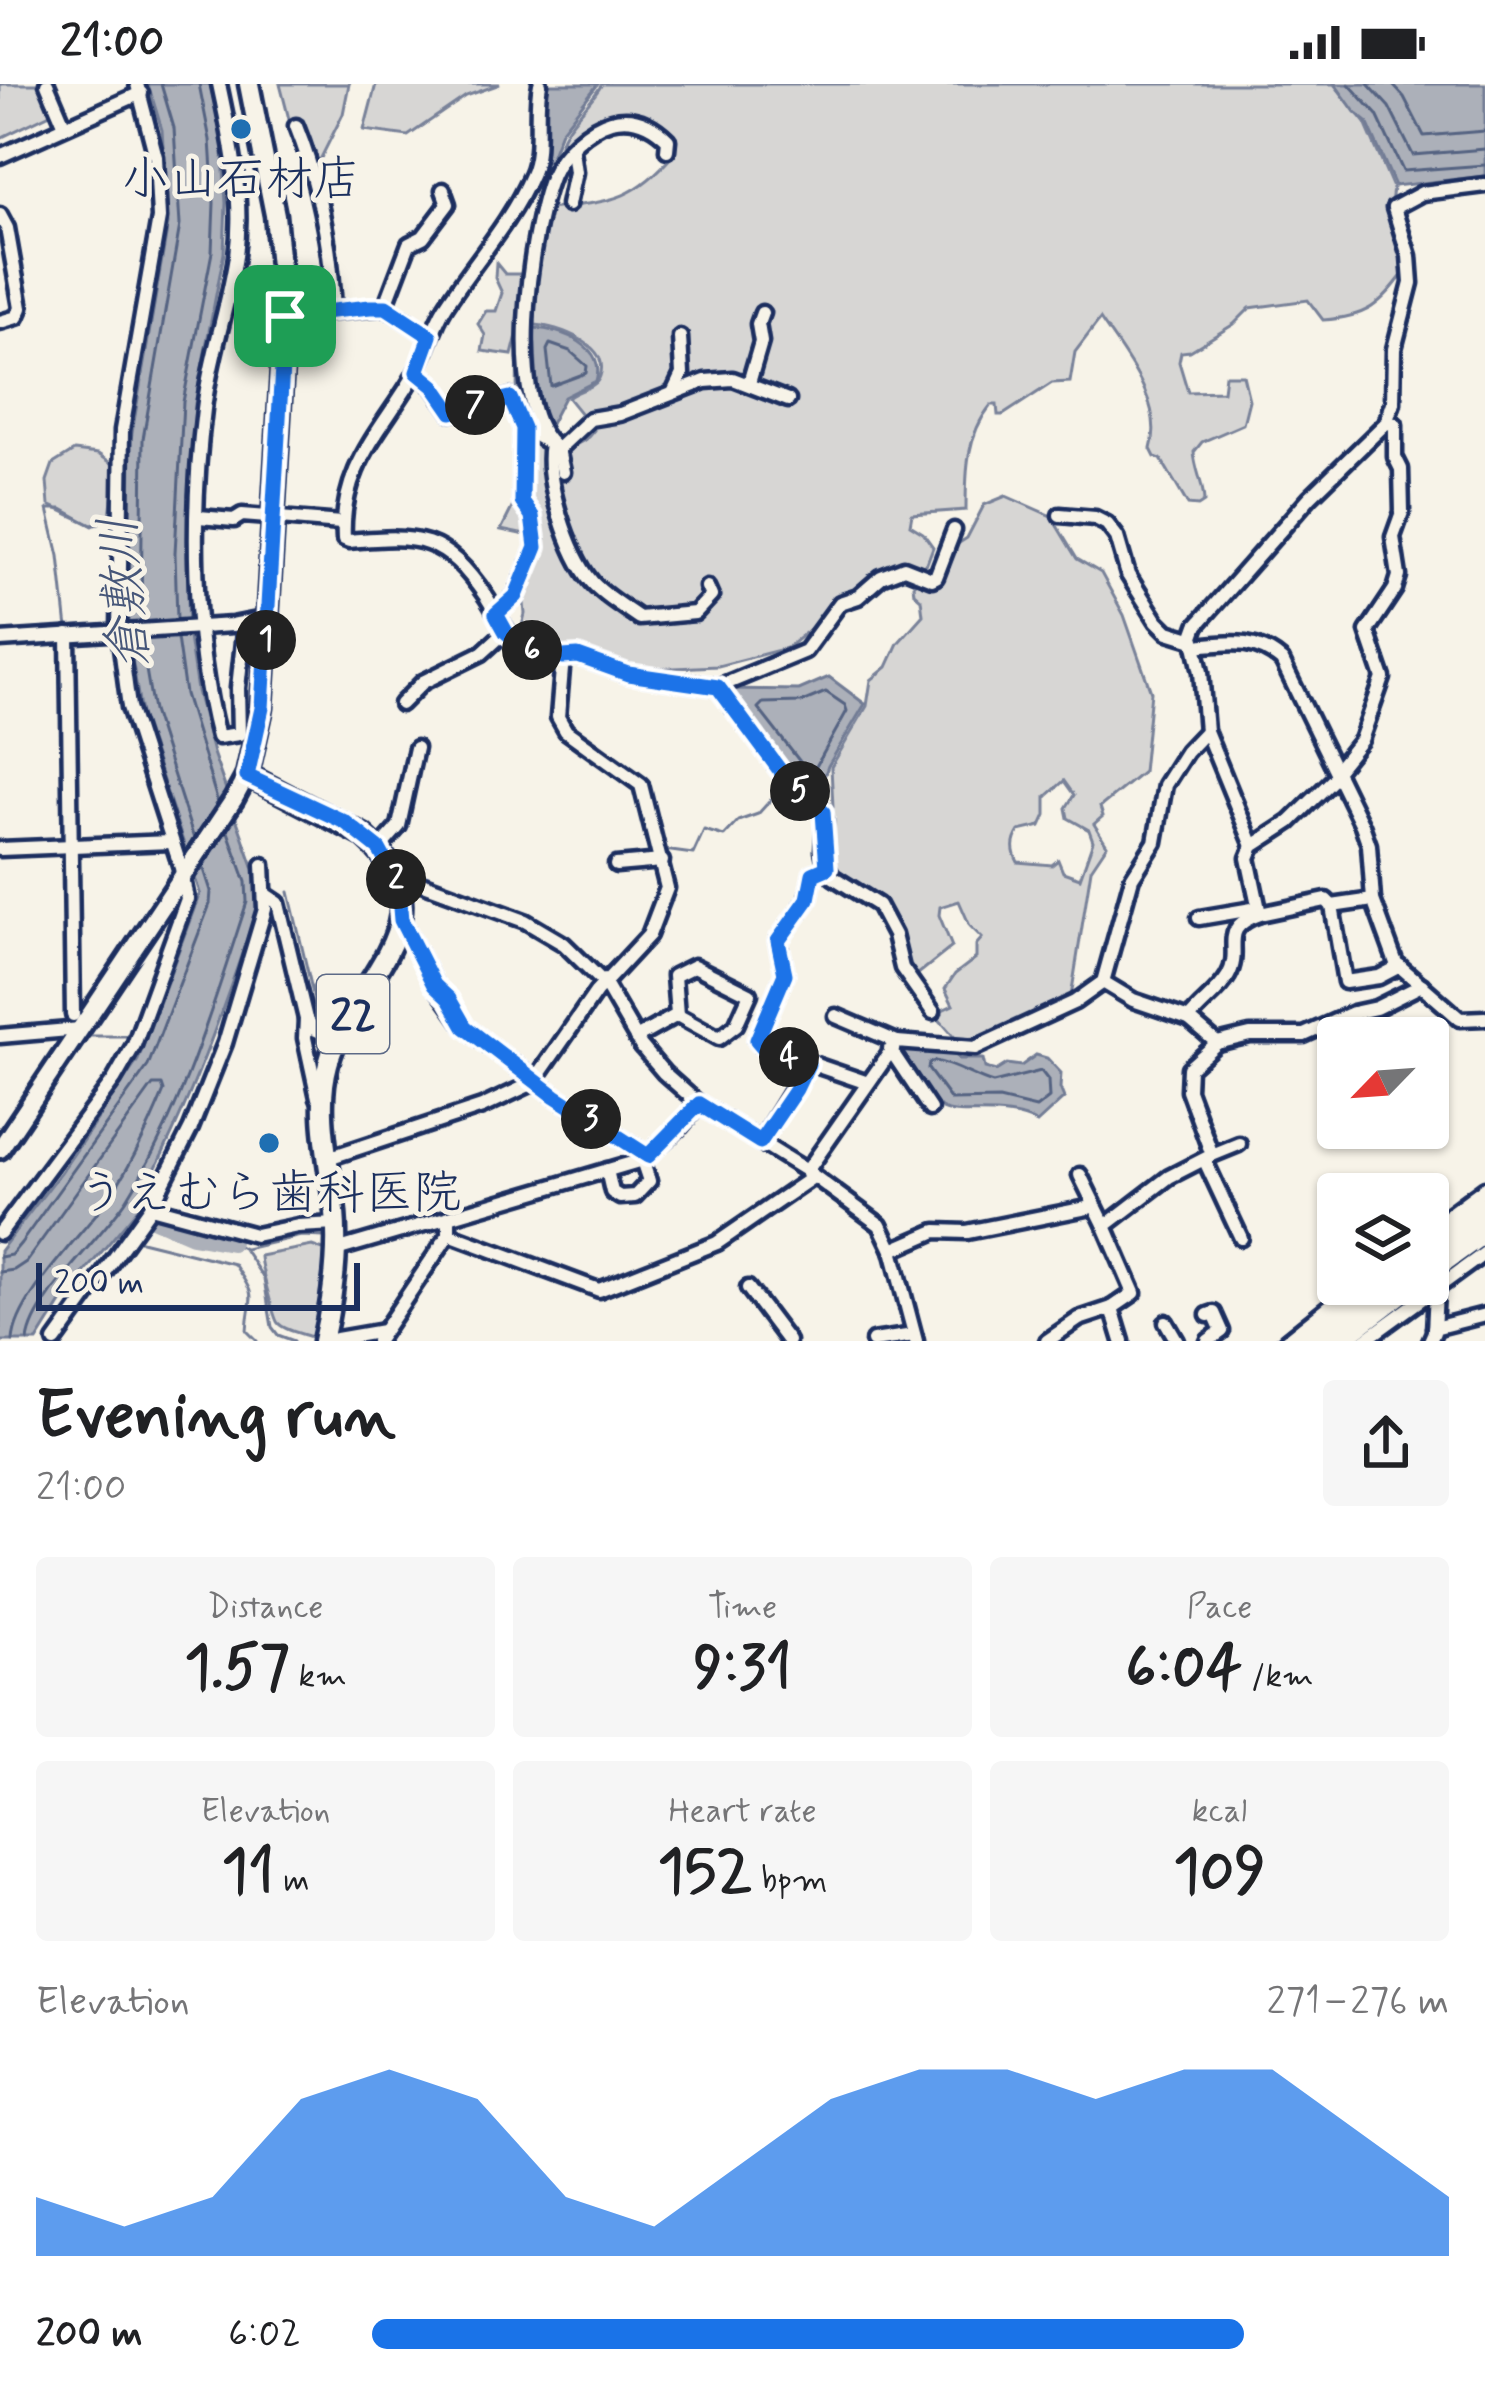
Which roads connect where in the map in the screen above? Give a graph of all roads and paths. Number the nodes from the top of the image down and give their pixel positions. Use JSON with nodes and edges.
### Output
{"nodes":[{"id":1,"x":47,"y":84,"type":"edge"},
{"id":2,"x":219,"y":84,"type":"edge"},
{"id":3,"x":249,"y":84,"type":"edge"},
{"id":4,"x":540,"y":84,"type":"edge"},
{"id":5,"x":134,"y":93,"type":"edge"},
{"id":6,"x":64,"y":124,"type":"junction"},
{"id":7,"x":296,"y":126,"type":"dead end"},
{"id":8,"x":572,"y":150,"type":"junction"},
{"id":9,"x":667,"y":150,"type":"dead end"},
{"id":10,"x":0,"y":155,"type":"edge"},
{"id":11,"x":534,"y":170,"type":"junction"},
{"id":12,"x":553,"y":174,"type":"junction"},
{"id":13,"x":1485,"y":185,"type":"edge"},
{"id":14,"x":442,"y":190,"type":"dead end"},
{"id":15,"x":568,"y":205,"type":"dead end"},
{"id":16,"x":0,"y":215,"type":"edge"},
{"id":17,"x":386,"y":307,"type":"junction"},
{"id":18,"x":334,"y":310,"type":"junction"},
{"id":19,"x":762,"y":313,"type":"dead end"},
{"id":20,"x":285,"y":316,"type":"junction"},
{"id":21,"x":0,"y":322,"type":"edge"},
{"id":22,"x":430,"y":336,"type":"junction"},
{"id":23,"x":680,"y":337,"type":"dead end"},
{"id":24,"x":417,"y":372,"type":"junction"},
{"id":25,"x":749,"y":382,"type":"junction"},
{"id":26,"x":672,"y":394,"type":"junction"},
{"id":27,"x":788,"y":400,"type":"dead end"},
{"id":28,"x":1386,"y":423,"type":"junction"},
{"id":29,"x":523,"y":428,"type":"junction"},
{"id":30,"x":555,"y":446,"type":"junction"},
{"id":31,"x":563,"y":472,"type":"dead end"},
{"id":32,"x":1060,"y":514,"type":"dead end"},
{"id":33,"x":199,"y":518,"type":"junction"},
{"id":34,"x":274,"y":518,"type":"junction"},
{"id":35,"x":341,"y":524,"type":"junction"},
{"id":36,"x":953,"y":530,"type":"dead end"},
{"id":37,"x":707,"y":587,"type":"dead end"},
{"id":38,"x":496,"y":614,"type":"junction"},
{"id":39,"x":268,"y":618,"type":"junction"},
{"id":40,"x":244,"y":623,"type":"junction"},
{"id":41,"x":197,"y":627,"type":"junction"},
{"id":42,"x":120,"y":632,"type":"junction"},
{"id":43,"x":506,"y":632,"type":"junction"},
{"id":44,"x":68,"y":635,"type":"junction"},
{"id":45,"x":0,"y":640,"type":"edge"},
{"id":46,"x":1195,"y":643,"type":"junction"},
{"id":47,"x":563,"y":657,"type":"junction"},
{"id":48,"x":718,"y":687,"type":"junction"},
{"id":49,"x":401,"y":704,"type":"dead end"},
{"id":50,"x":1206,"y":731,"type":"junction"},
{"id":51,"x":416,"y":748,"type":"dead end"},
{"id":52,"x":1337,"y":773,"type":"junction"},
{"id":53,"x":247,"y":776,"type":"junction"},
{"id":54,"x":170,"y":842,"type":"junction"},
{"id":55,"x":73,"y":846,"type":"junction"},
{"id":56,"x":1253,"y":846,"type":"junction"},
{"id":57,"x":0,"y":849,"type":"edge"},
{"id":58,"x":379,"y":849,"type":"junction"},
{"id":59,"x":659,"y":861,"type":"junction"},
{"id":60,"x":263,"y":865,"type":"dead end"},
{"id":61,"x":616,"y":865,"type":"dead end"},
{"id":62,"x":827,"y":868,"type":"junction"},
{"id":63,"x":394,"y":872,"type":"junction"},
{"id":64,"x":185,"y":874,"type":"junction"},
{"id":65,"x":266,"y":895,"type":"junction"},
{"id":66,"x":1373,"y":900,"type":"junction"},
{"id":67,"x":1332,"y":906,"type":"junction"},
{"id":68,"x":1259,"y":911,"type":"junction"},
{"id":69,"x":1199,"y":918,"type":"dead end"},
{"id":70,"x":401,"y":920,"type":"junction"},
{"id":71,"x":1400,"y":966,"type":"junction"},
{"id":72,"x":1103,"y":982,"type":"junction"},
{"id":73,"x":605,"y":983,"type":"junction"},
{"id":74,"x":1422,"y":985,"type":"junction"},
{"id":75,"x":933,"y":1012,"type":"dead end"},
{"id":76,"x":677,"y":1015,"type":"junction"},
{"id":77,"x":836,"y":1016,"type":"dead end"},
{"id":78,"x":1485,"y":1018,"type":"edge"},
{"id":79,"x":306,"y":1019,"type":"junction"},
{"id":80,"x":1189,"y":1019,"type":"junction"},
{"id":81,"x":75,"y":1029,"type":"junction"},
{"id":82,"x":0,"y":1036,"type":"edge"},
{"id":83,"x":636,"y":1038,"type":"junction"},
{"id":84,"x":337,"y":1039,"type":"junction"},
{"id":85,"x":1217,"y":1043,"type":"junction"},
{"id":86,"x":893,"y":1046,"type":"junction"},
{"id":87,"x":808,"y":1064,"type":"junction"},
{"id":88,"x":780,"y":1072,"type":"dead end"},
{"id":89,"x":536,"y":1078,"type":"junction"},
{"id":90,"x":800,"y":1081,"type":"junction"},
{"id":91,"x":868,"y":1083,"type":"junction"},
{"id":92,"x":699,"y":1104,"type":"junction"},
{"id":93,"x":930,"y":1108,"type":"dead end"},
{"id":94,"x":325,"y":1122,"type":"junction"},
{"id":95,"x":760,"y":1142,"type":"junction"},
{"id":96,"x":1239,"y":1144,"type":"dead end"},
{"id":97,"x":0,"y":1149,"type":"edge"},
{"id":98,"x":335,"y":1156,"type":"junction"},
{"id":99,"x":645,"y":1158,"type":"junction"},
{"id":100,"x":1208,"y":1158,"type":"junction"},
{"id":101,"x":608,"y":1170,"type":"junction"},
{"id":102,"x":807,"y":1171,"type":"junction"},
{"id":103,"x":1485,"y":1174,"type":"edge"},
{"id":104,"x":1080,"y":1175,"type":"dead end"},
{"id":105,"x":1485,"y":1187,"type":"edge"},
{"id":106,"x":1092,"y":1207,"type":"junction"},
{"id":107,"x":1485,"y":1207,"type":"edge"},
{"id":108,"x":151,"y":1208,"type":"junction"},
{"id":109,"x":1449,"y":1215,"type":"edge"},
{"id":110,"x":450,"y":1223,"type":"junction"},
{"id":111,"x":336,"y":1225,"type":"junction"},
{"id":112,"x":1105,"y":1226,"type":"junction"},
{"id":113,"x":1485,"y":1231,"type":"edge"},
{"id":114,"x":0,"y":1233,"type":"edge"},
{"id":115,"x":1449,"y":1234,"type":"edge"},
{"id":116,"x":1240,"y":1238,"type":"dead end"},
{"id":117,"x":343,"y":1249,"type":"junction"},
{"id":118,"x":892,"y":1250,"type":"junction"},
{"id":119,"x":1485,"y":1253,"type":"edge"},
{"id":120,"x":1449,"y":1265,"type":"edge"},
{"id":121,"x":1449,"y":1272,"type":"edge"},
{"id":122,"x":748,"y":1288,"type":"dead end"},
{"id":123,"x":1331,"y":1305,"type":"edge"},
{"id":124,"x":1354,"y":1305,"type":"edge"},
{"id":125,"x":1384,"y":1305,"type":"edge"},
{"id":126,"x":1405,"y":1305,"type":"edge"},
{"id":127,"x":1432,"y":1305,"type":"edge"},
{"id":128,"x":1112,"y":1308,"type":"junction"},
{"id":129,"x":1208,"y":1315,"type":"dead end"},
{"id":130,"x":1485,"y":1315,"type":"edge"},
{"id":131,"x":1166,"y":1322,"type":"dead end"},
{"id":132,"x":379,"y":1334,"type":"edge"},
{"id":133,"x":1433,"y":1337,"type":"edge"},
{"id":134,"x":915,"y":1338,"type":"edge"},
{"id":135,"x":332,"y":1339,"type":"edge"},
{"id":136,"x":56,"y":1341,"type":"edge"},
{"id":137,"x":788,"y":1341,"type":"edge"},
{"id":138,"x":873,"y":1341,"type":"edge"},
{"id":139,"x":1047,"y":1341,"type":"edge"},
{"id":140,"x":1122,"y":1341,"type":"edge"},
{"id":141,"x":1177,"y":1341,"type":"edge"},
{"id":142,"x":1208,"y":1341,"type":"edge"},
{"id":143,"x":1286,"y":1341,"type":"edge"},
{"id":144,"x":1307,"y":1341,"type":"edge"},
{"id":145,"x":1337,"y":1341,"type":"edge"},
{"id":146,"x":1364,"y":1341,"type":"edge"}],
"edges":[{"from":1,"to":6,"type":"street"},
{"from":2,"to":33,"type":"street"},
{"from":3,"to":20,"type":"main road"},
{"from":4,"to":11,"type":"street"},
{"from":5,"to":6,"type":"street"},
{"from":5,"to":42,"type":"street"},
{"from":6,"to":10,"type":"street"},
{"from":7,"to":18,"type":"street"},
{"from":8,"to":9,"type":"street"},
{"from":8,"to":12,"type":"street"},
{"from":8,"to":15,"type":"street"},
{"from":11,"to":12,"type":"street"},
{"from":11,"to":22,"type":"street"},
{"from":12,"to":30,"type":"street"},
{"from":13,"to":28,"type":"street"},
{"from":14,"to":17,"type":"street"},
{"from":16,"to":21,"type":"street"},
{"from":17,"to":18,"type":"street"},
{"from":17,"to":22,"type":"street"},
{"from":18,"to":20,"type":"street"},
{"from":19,"to":25,"type":"street"},
{"from":20,"to":34,"type":"main road"},
{"from":22,"to":24,"type":"street"},
{"from":23,"to":26,"type":"street"},
{"from":24,"to":29,"type":"street"},
{"from":24,"to":35,"type":"street"},
{"from":25,"to":26,"type":"street"},
{"from":25,"to":27,"type":"street"},
{"from":26,"to":30,"type":"street"},
{"from":28,"to":46,"type":"street"},
{"from":28,"to":52,"type":"street"},
{"from":29,"to":30,"type":"street"},
{"from":29,"to":38,"type":"street"},
{"from":30,"to":31,"type":"street"},
{"from":30,"to":37,"type":"street"},
{"from":32,"to":46,"type":"street"},
{"from":33,"to":34,"type":"street"},
{"from":33,"to":41,"type":"street"},
{"from":34,"to":35,"type":"street"},
{"from":34,"to":39,"type":"main road"},
{"from":35,"to":38,"type":"street"},
{"from":36,"to":48,"type":"street"},
{"from":38,"to":43,"type":"street"},
{"from":39,"to":40,"type":"street"},
{"from":39,"to":53,"type":"main road"},
{"from":40,"to":41,"type":"street"},
{"from":40,"to":41,"type":"street"},
{"from":41,"to":42,"type":"street"},
{"from":42,"to":44,"type":"street"},
{"from":42,"to":54,"type":"street"},
{"from":43,"to":47,"type":"street"},
{"from":43,"to":49,"type":"street"},
{"from":44,"to":45,"type":"street"},
{"from":44,"to":55,"type":"street"},
{"from":46,"to":50,"type":"street"},
{"from":46,"to":52,"type":"street"},
{"from":47,"to":48,"type":"street"},
{"from":47,"to":59,"type":"street"},
{"from":48,"to":62,"type":"street"},
{"from":50,"to":56,"type":"street"},
{"from":50,"to":72,"type":"street"},
{"from":51,"to":58,"type":"street"},
{"from":52,"to":56,"type":"street"},
{"from":52,"to":66,"type":"street"},
{"from":53,"to":58,"type":"main road","number":"22"},
{"from":53,"to":64,"type":"main road"},
{"from":54,"to":55,"type":"street"},
{"from":54,"to":64,"type":"street"},
{"from":55,"to":57,"type":"street"},
{"from":55,"to":81,"type":"street"},
{"from":56,"to":68,"type":"street"},
{"from":58,"to":63,"type":"main road","number":"22"},
{"from":59,"to":61,"type":"street"},
{"from":59,"to":73,"type":"street"},
{"from":60,"to":65,"type":"street"},
{"from":62,"to":75,"type":"street"},
{"from":62,"to":87,"type":"street"},
{"from":63,"to":70,"type":"main road","number":"22"},
{"from":63,"to":73,"type":"street"},
{"from":64,"to":81,"type":"main road"},
{"from":64,"to":114,"type":"street"},
{"from":65,"to":79,"type":"street"},
{"from":65,"to":108,"type":"street"},
{"from":66,"to":67,"type":"street"},
{"from":66,"to":71,"type":"street"},
{"from":67,"to":68,"type":"street"},
{"from":67,"to":71,"type":"street"},
{"from":68,"to":69,"type":"street"},
{"from":68,"to":80,"type":"street"},
{"from":70,"to":84,"type":"main road","number":"22"},
{"from":70,"to":89,"type":"street"},
{"from":71,"to":74,"type":"street"},
{"from":72,"to":80,"type":"street"},
{"from":72,"to":86,"type":"street"},
{"from":73,"to":83,"type":"street"},
{"from":73,"to":89,"type":"street"},
{"from":74,"to":78,"type":"street"},
{"from":74,"to":85,"type":"street"},
{"from":76,"to":76,"type":"street"},
{"from":76,"to":83,"type":"street"},
{"from":77,"to":86,"type":"street"},
{"from":79,"to":84,"type":"street"},
{"from":79,"to":94,"type":"street"},
{"from":80,"to":85,"type":"street"},
{"from":81,"to":82,"type":"street"},
{"from":81,"to":97,"type":"main road"},
{"from":83,"to":92,"type":"street"},
{"from":84,"to":94,"type":"main road","number":"22"},
{"from":85,"to":100,"type":"street"},
{"from":86,"to":91,"type":"street"},
{"from":86,"to":93,"type":"street"},
{"from":87,"to":90,"type":"street"},
{"from":87,"to":91,"type":"street"},
{"from":88,"to":90,"type":"street"},
{"from":89,"to":98,"type":"street"},
{"from":89,"to":99,"type":"street"},
{"from":90,"to":95,"type":"street"},
{"from":91,"to":102,"type":"street"},
{"from":92,"to":95,"type":"street"},
{"from":92,"to":99,"type":"street"},
{"from":94,"to":98,"type":"main road","number":"22"},
{"from":95,"to":102,"type":"street"},
{"from":96,"to":100,"type":"street"},
{"from":98,"to":111,"type":"main road","number":"22"},
{"from":99,"to":101,"type":"street"},
{"from":99,"to":101,"type":"street"},
{"from":100,"to":112,"type":"street"},
{"from":100,"to":116,"type":"street"},
{"from":101,"to":110,"type":"street"},
{"from":102,"to":110,"type":"street"},
{"from":102,"to":118,"type":"street"},
{"from":103,"to":105,"type":"street"},
{"from":104,"to":106,"type":"street"},
{"from":105,"to":109,"type":"street"},
{"from":106,"to":112,"type":"street"},
{"from":106,"to":118,"type":"street"},
{"from":107,"to":115,"type":"highway"},
{"from":108,"to":111,"type":"street"},
{"from":108,"to":136,"type":"street"},
{"from":110,"to":117,"type":"street"},
{"from":110,"to":132,"type":"street"},
{"from":111,"to":117,"type":"main road","number":"22"},
{"from":112,"to":128,"type":"street"},
{"from":113,"to":120,"type":"highway"},
{"from":117,"to":135,"type":"main road","number":"22"},
{"from":118,"to":134,"type":"street"},
{"from":119,"to":121,"type":"street"},
{"from":122,"to":137,"type":"street"},
{"from":123,"to":143,"type":"street"},
{"from":124,"to":144,"type":"highway"},
{"from":125,"to":145,"type":"highway"},
{"from":126,"to":146,"type":"street"},
{"from":127,"to":133,"type":"street"},
{"from":128,"to":139,"type":"street"},
{"from":128,"to":140,"type":"street"},
{"from":129,"to":142,"type":"street"},
{"from":130,"to":133,"type":"street"},
{"from":131,"to":141,"type":"street"},
{"from":132,"to":135,"type":"street"},
{"from":134,"to":138,"type":"street"}]}
